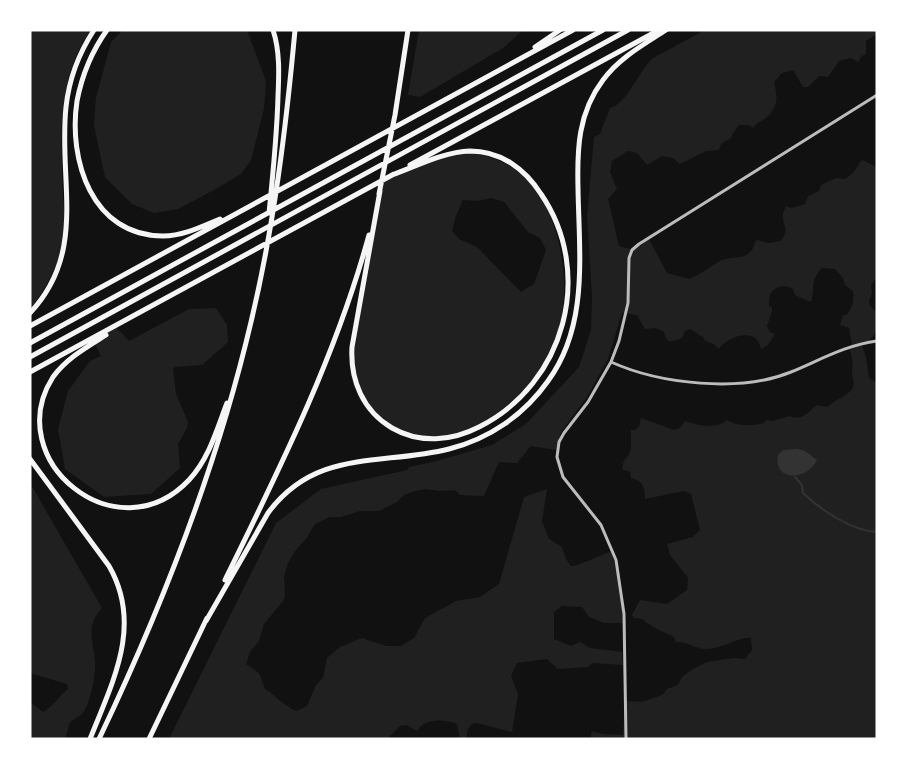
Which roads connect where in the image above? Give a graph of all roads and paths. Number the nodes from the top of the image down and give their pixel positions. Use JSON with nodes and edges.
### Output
{"nodes":[{"id":1,"x":94,"y":30,"type":"edge"},
{"id":2,"x":107,"y":30,"type":"edge"},
{"id":3,"x":273,"y":30,"type":"edge"},
{"id":4,"x":295,"y":30,"type":"edge"},
{"id":5,"x":407,"y":30,"type":"edge"},
{"id":6,"x":560,"y":30,"type":"edge"},
{"id":7,"x":573,"y":30,"type":"edge"},
{"id":8,"x":603,"y":30,"type":"edge"},
{"id":9,"x":628,"y":30,"type":"edge"},
{"id":10,"x":659,"y":30,"type":"edge"},
{"id":11,"x":666,"y":30,"type":"edge"},
{"id":12,"x":507,"y":66,"type":"junction"},
{"id":13,"x":877,"y":95,"type":"edge"},
{"id":14,"x":276,"y":173,"type":"junction"},
{"id":15,"x":392,"y":175,"type":"junction"},
{"id":16,"x":380,"y":194,"type":"junction"},
{"id":17,"x":246,"y":208,"type":"junction"},
{"id":18,"x":30,"y":313,"type":"edge"},
{"id":19,"x":139,"y":313,"type":"junction"},
{"id":20,"x":30,"y":326,"type":"edge"},
{"id":21,"x":877,"y":341,"type":"edge"},
{"id":22,"x":30,"y":343,"type":"edge"},
{"id":23,"x":30,"y":357,"type":"edge"},
{"id":24,"x":611,"y":362,"type":"junction"},
{"id":25,"x":30,"y":372,"type":"edge"},
{"id":26,"x":238,"y":373,"type":"junction"},
{"id":27,"x":30,"y":459,"type":"edge"},
{"id":28,"x":206,"y":621,"type":"junction"},
{"id":29,"x":90,"y":739,"type":"edge"},
{"id":30,"x":99,"y":739,"type":"edge"},
{"id":31,"x":149,"y":739,"type":"edge"},
{"id":32,"x":626,"y":739,"type":"edge"}],
"edges":[{"from":1,"to":18,"type":"highway"},
{"from":2,"to":17,"type":"highway"},
{"from":3,"to":14,"type":"highway"},
{"from":4,"to":14,"type":"highway"},
{"from":5,"to":16,"type":"highway"},
{"from":6,"to":12,"type":"highway"},
{"from":7,"to":12,"type":"highway"},
{"from":8,"to":22,"type":"highway"},
{"from":9,"to":23,"type":"highway"},
{"from":10,"to":15,"type":"highway"},
{"from":11,"to":28,"type":"highway"},
{"from":12,"to":17,"type":"highway"},
{"from":13,"to":24,"type":"street"},
{"from":14,"to":26,"type":"highway"},
{"from":15,"to":16,"type":"highway"},
{"from":15,"to":19,"type":"highway"},
{"from":16,"to":28,"type":"highway"},
{"from":17,"to":20,"type":"highway"},
{"from":19,"to":25,"type":"highway"},
{"from":19,"to":26,"type":"highway"},
{"from":21,"to":24,"type":"street"},
{"from":24,"to":32,"type":"street"},
{"from":26,"to":30,"type":"highway"},
{"from":27,"to":29,"type":"highway"},
{"from":28,"to":31,"type":"highway"}]}
